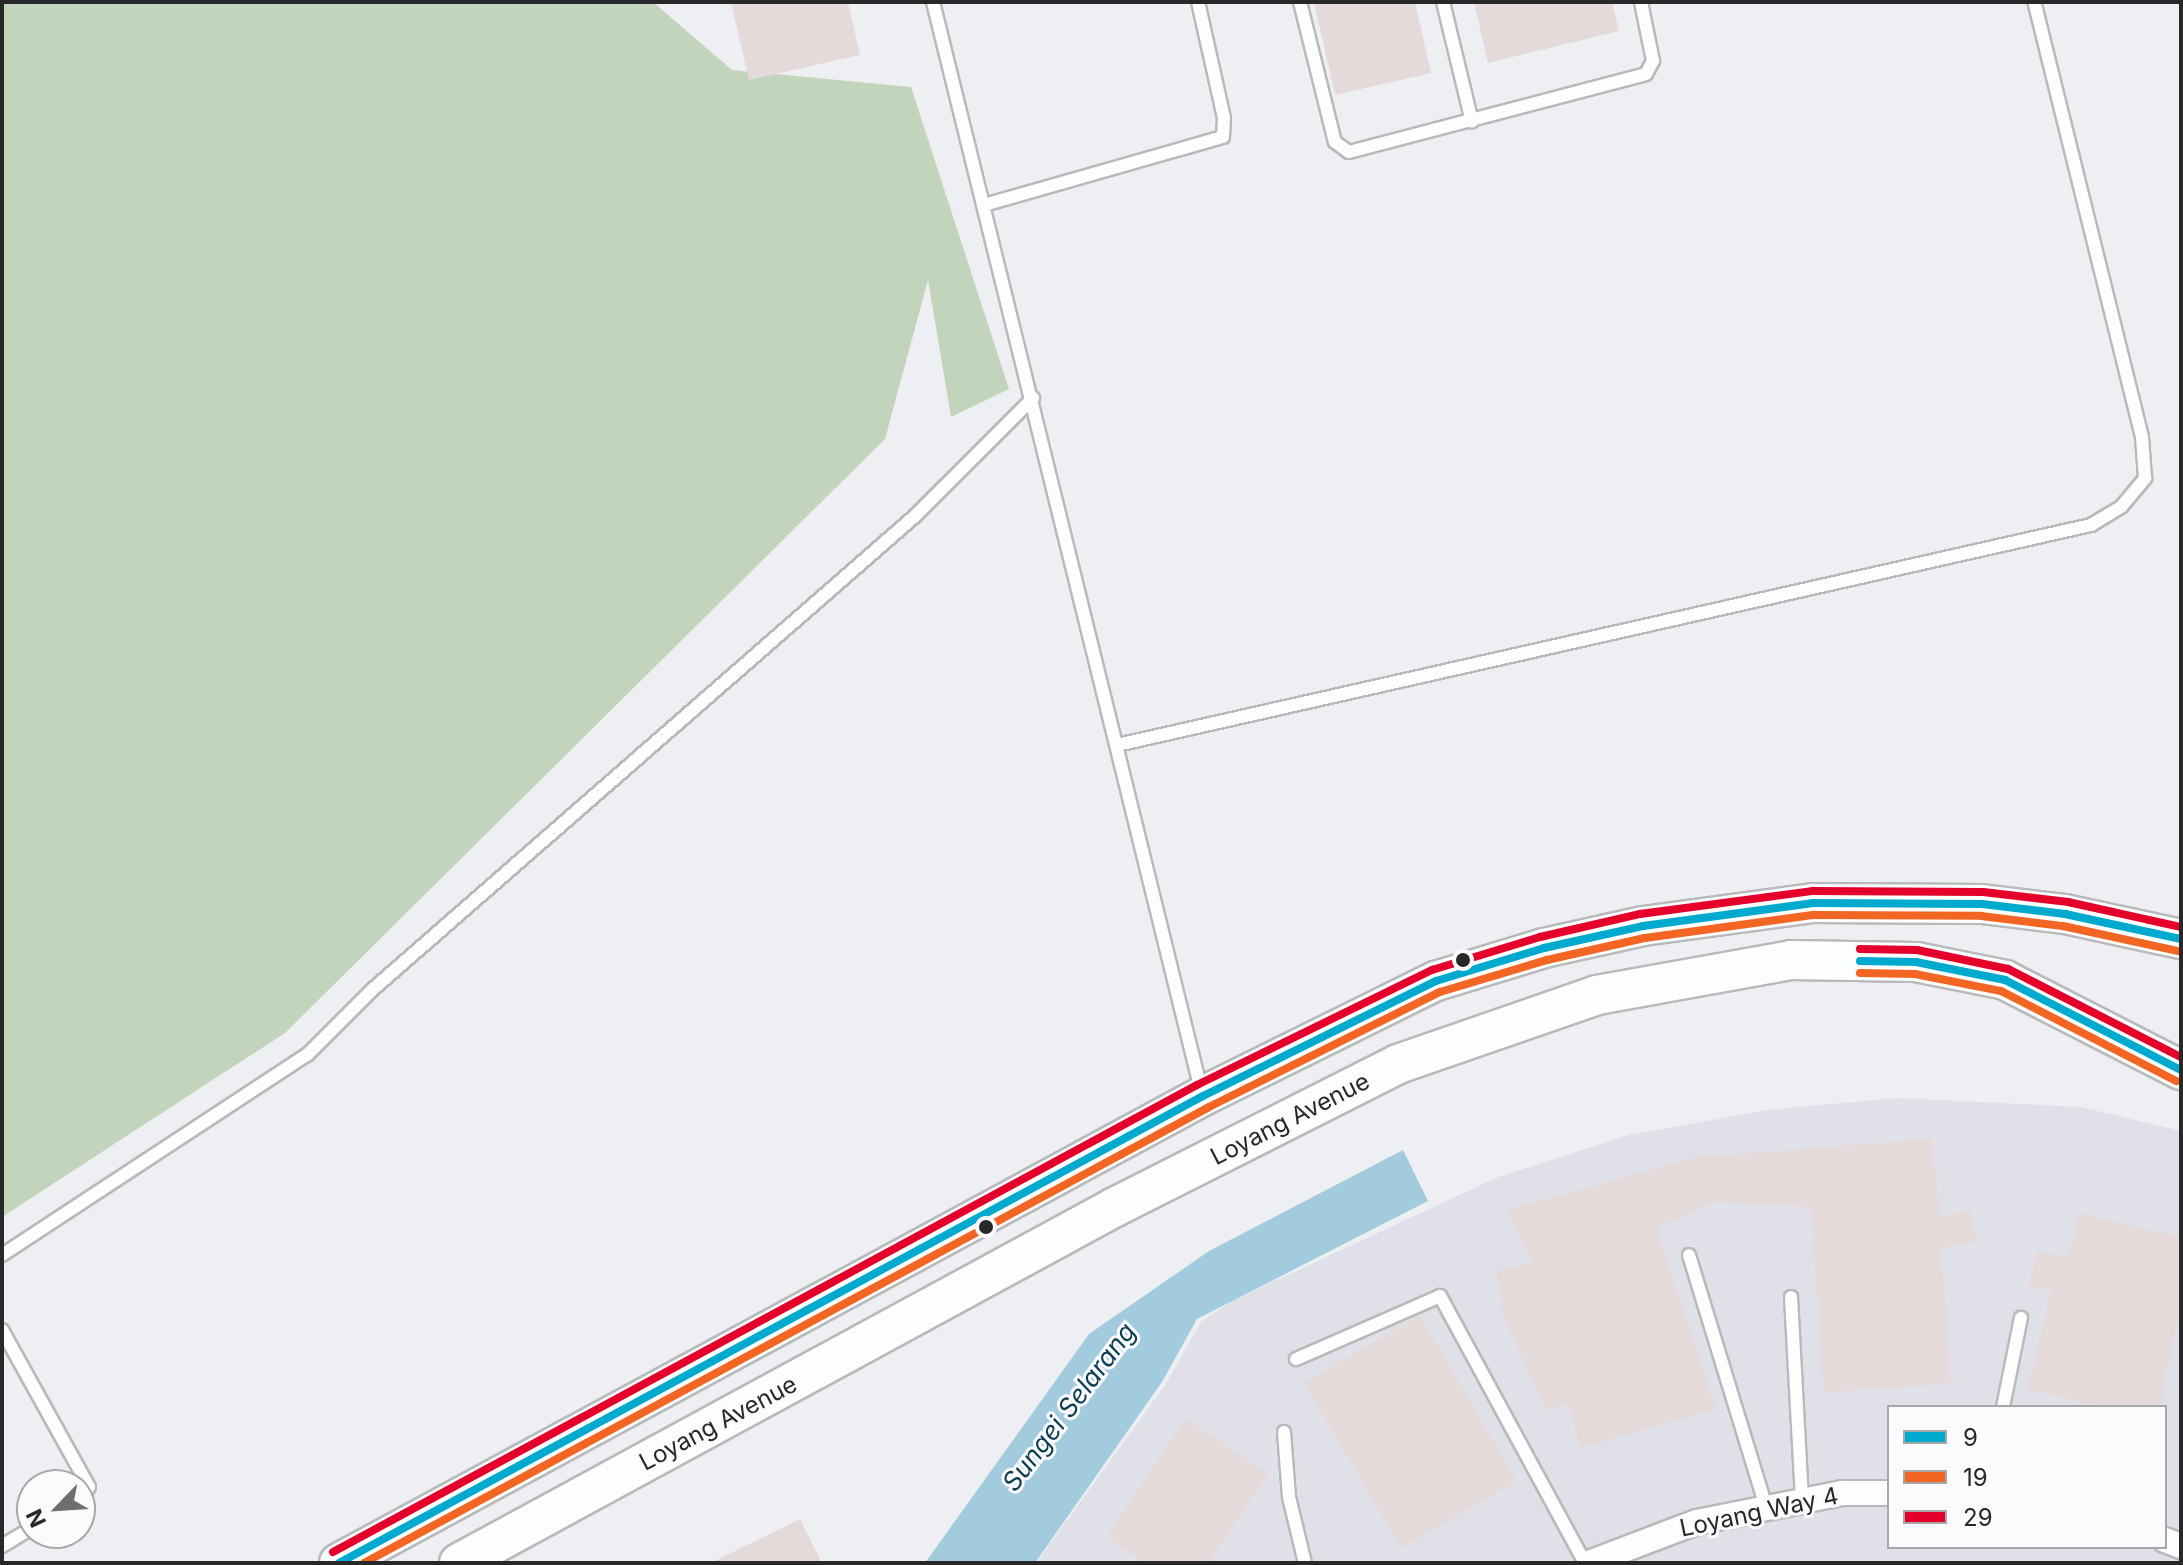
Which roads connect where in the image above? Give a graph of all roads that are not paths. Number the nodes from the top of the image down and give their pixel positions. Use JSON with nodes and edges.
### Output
{"nodes":[{"id":1,"x":933,"y":2,"type":"edge"},
{"id":2,"x":1198,"y":2,"type":"edge"},
{"id":3,"x":1300,"y":2,"type":"edge"},
{"id":4,"x":1443,"y":2,"type":"edge"},
{"id":5,"x":1641,"y":2,"type":"edge"},
{"id":6,"x":2034,"y":2,"type":"edge"},
{"id":7,"x":1472,"y":122,"type":"junction"},
{"id":8,"x":984,"y":205,"type":"junction"},
{"id":9,"x":1033,"y":398,"type":"junction"},
{"id":10,"x":1117,"y":745,"type":"junction"},
{"id":11,"x":2181,"y":939,"type":"edge"},
{"id":12,"x":2181,"y":1070,"type":"edge"},
{"id":13,"x":1203,"y":1096,"type":"junction"},
{"id":14,"x":2,"y":1255,"type":"edge"},
{"id":15,"x":1689,"y":1255,"type":"dead end"},
{"id":16,"x":1791,"y":1297,"type":"dead end"},
{"id":17,"x":2021,"y":1318,"type":"dead end"},
{"id":18,"x":2,"y":1330,"type":"edge"},
{"id":19,"x":1296,"y":1359,"type":"dead end"},
{"id":20,"x":2003,"y":1405,"type":"edge"},
{"id":21,"x":1284,"y":1432,"type":"dead end"},
{"id":22,"x":79,"y":1469,"type":"edge"},
{"id":23,"x":1887,"y":1493,"type":"edge"},
{"id":24,"x":1802,"y":1499,"type":"junction"},
{"id":25,"x":1766,"y":1507,"type":"junction"},
{"id":26,"x":1626,"y":1554,"type":"edge"},
{"id":27,"x":339,"y":1563,"type":"edge"},
{"id":28,"x":459,"y":1563,"type":"edge"},
{"id":29,"x":1305,"y":1563,"type":"edge"},
{"id":30,"x":1587,"y":1563,"type":"edge"}],
"edges":[{"from":1,"to":8,"type":"lane"},
{"from":2,"to":8,"type":"lane"},
{"from":3,"to":7,"type":"lane"},
{"from":4,"to":7,"type":"lane"},
{"from":5,"to":7,"type":"lane"},
{"from":6,"to":10,"type":"lane"},
{"from":8,"to":9,"type":"lane"},
{"from":9,"to":10,"type":"lane"},
{"from":9,"to":14,"type":"lane"},
{"from":10,"to":13,"type":"lane"},
{"from":11,"to":13,"type":"main road"},
{"from":12,"to":28,"type":"main road","name":"Loyang Avenue"},
{"from":13,"to":27,"type":"main road"},
{"from":15,"to":25,"type":"lane"},
{"from":16,"to":24,"type":"lane"},
{"from":17,"to":20,"type":"lane"},
{"from":18,"to":22,"type":"lane"},
{"from":19,"to":30,"type":"lane"},
{"from":21,"to":29,"type":"lane"},
{"from":23,"to":24,"type":"street","name":"Loyang Way 4"},
{"from":24,"to":25,"type":"street","name":"Loyang Way 4"},
{"from":25,"to":26,"type":"street","name":"Loyang Way 4"},
{"from":26,"to":30,"type":"street","name":"Loyang Way 4"}]}
